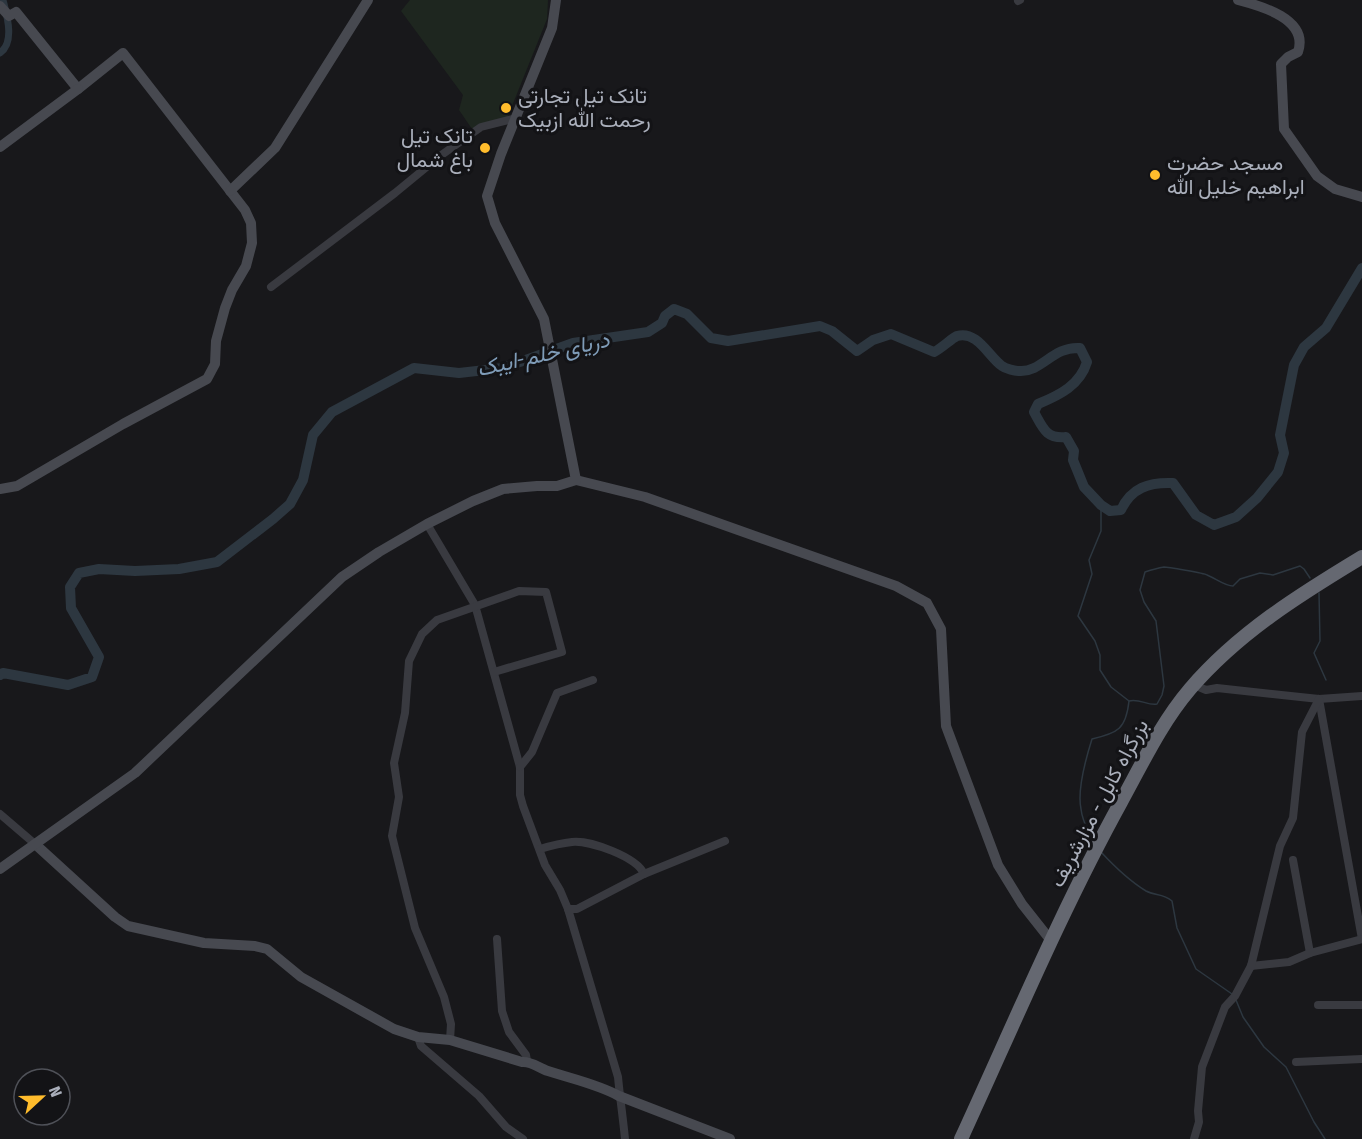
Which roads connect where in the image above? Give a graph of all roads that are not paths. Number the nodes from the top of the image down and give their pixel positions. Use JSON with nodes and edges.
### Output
{"nodes":[{"id":1,"x":368,"y":0,"type":"edge"},
{"id":2,"x":556,"y":0,"type":"edge"},
{"id":3,"x":1238,"y":0,"type":"edge"},
{"id":4,"x":0,"y":7,"type":"edge"},
{"id":5,"x":78,"y":89,"type":"junction"},
{"id":6,"x":516,"y":118,"type":"junction"},
{"id":7,"x":0,"y":147,"type":"edge"},
{"id":8,"x":230,"y":191,"type":"junction"},
{"id":9,"x":1362,"y":197,"type":"edge"},
{"id":10,"x":271,"y":287,"type":"dead end"},
{"id":11,"x":576,"y":480,"type":"junction"},
{"id":12,"x":0,"y":489,"type":"edge"},
{"id":13,"x":427,"y":524,"type":"junction"},
{"id":14,"x":1362,"y":557,"type":"edge"},
{"id":15,"x":475,"y":605,"type":"junction"},
{"id":16,"x":494,"y":672,"type":"junction"},
{"id":17,"x":593,"y":680,"type":"dead end"},
{"id":18,"x":1194,"y":685,"type":"junction"},
{"id":19,"x":1362,"y":696,"type":"edge"},
{"id":20,"x":1319,"y":699,"type":"junction"},
{"id":21,"x":520,"y":767,"type":"junction"},
{"id":22,"x":0,"y":814,"type":"edge"},
{"id":23,"x":725,"y":841,"type":"dead end"},
{"id":24,"x":35,"y":844,"type":"junction"},
{"id":25,"x":540,"y":849,"type":"junction"},
{"id":26,"x":1293,"y":860,"type":"dead end"},
{"id":27,"x":0,"y":869,"type":"edge"},
{"id":28,"x":644,"y":874,"type":"junction"},
{"id":29,"x":568,"y":909,"type":"junction"},
{"id":30,"x":497,"y":939,"type":"dead end"},
{"id":31,"x":1362,"y":939,"type":"edge"},
{"id":32,"x":1052,"y":942,"type":"junction"},
{"id":33,"x":1310,"y":953,"type":"junction"},
{"id":34,"x":1251,"y":966,"type":"junction"},
{"id":35,"x":1318,"y":1005,"type":"dead end"},
{"id":36,"x":1362,"y":1005,"type":"edge"},
{"id":37,"x":418,"y":1037,"type":"junction"},
{"id":38,"x":450,"y":1040,"type":"junction"},
{"id":39,"x":1362,"y":1059,"type":"edge"},
{"id":40,"x":527,"y":1061,"type":"junction"},
{"id":41,"x":1296,"y":1062,"type":"dead end"},
{"id":42,"x":619,"y":1096,"type":"junction"},
{"id":43,"x":523,"y":1139,"type":"edge"},
{"id":44,"x":625,"y":1139,"type":"edge"},
{"id":45,"x":730,"y":1139,"type":"edge"},
{"id":46,"x":961,"y":1139,"type":"edge"},
{"id":47,"x":1194,"y":1139,"type":"edge"}],
"edges":[{"from":1,"to":8,"type":"street"},
{"from":2,"to":6,"type":"street"},
{"from":3,"to":9,"type":"street"},
{"from":4,"to":5,"type":"street"},
{"from":5,"to":7,"type":"street"},
{"from":5,"to":8,"type":"street"},
{"from":6,"to":10,"type":"street"},
{"from":6,"to":11,"type":"street"},
{"from":8,"to":12,"type":"street"},
{"from":11,"to":13,"type":"street"},
{"from":11,"to":32,"type":"street"},
{"from":13,"to":15,"type":"street"},
{"from":13,"to":24,"type":"street"},
{"from":14,"to":18,"type":"highway","name":"بزرگراه کابل - مزارشریف"},
{"from":15,"to":16,"type":"street"},
{"from":15,"to":16,"type":"street"},
{"from":15,"to":38,"type":"street"},
{"from":16,"to":21,"type":"street"},
{"from":17,"to":21,"type":"street"},
{"from":18,"to":20,"type":"street"},
{"from":18,"to":32,"type":"highway","name":"بزرگراه کابل - مزارشریف"},
{"from":19,"to":20,"type":"street"},
{"from":20,"to":31,"type":"street"},
{"from":20,"to":34,"type":"street"},
{"from":21,"to":25,"type":"street"},
{"from":22,"to":24,"type":"street"},
{"from":23,"to":28,"type":"street"},
{"from":24,"to":27,"type":"street"},
{"from":24,"to":37,"type":"street"},
{"from":25,"to":28,"type":"street"},
{"from":25,"to":29,"type":"street"},
{"from":26,"to":33,"type":"street"},
{"from":28,"to":29,"type":"street"},
{"from":29,"to":42,"type":"street"},
{"from":30,"to":40,"type":"street"},
{"from":31,"to":33,"type":"street"},
{"from":32,"to":46,"type":"highway","name":"بزرگراه کابل - مزارشریف"},
{"from":33,"to":34,"type":"street"},
{"from":34,"to":47,"type":"street"},
{"from":35,"to":36,"type":"street"},
{"from":37,"to":38,"type":"street"},
{"from":37,"to":43,"type":"street"},
{"from":38,"to":40,"type":"street"},
{"from":39,"to":41,"type":"street"},
{"from":40,"to":42,"type":"street"},
{"from":42,"to":44,"type":"street"},
{"from":42,"to":45,"type":"street"}]}
